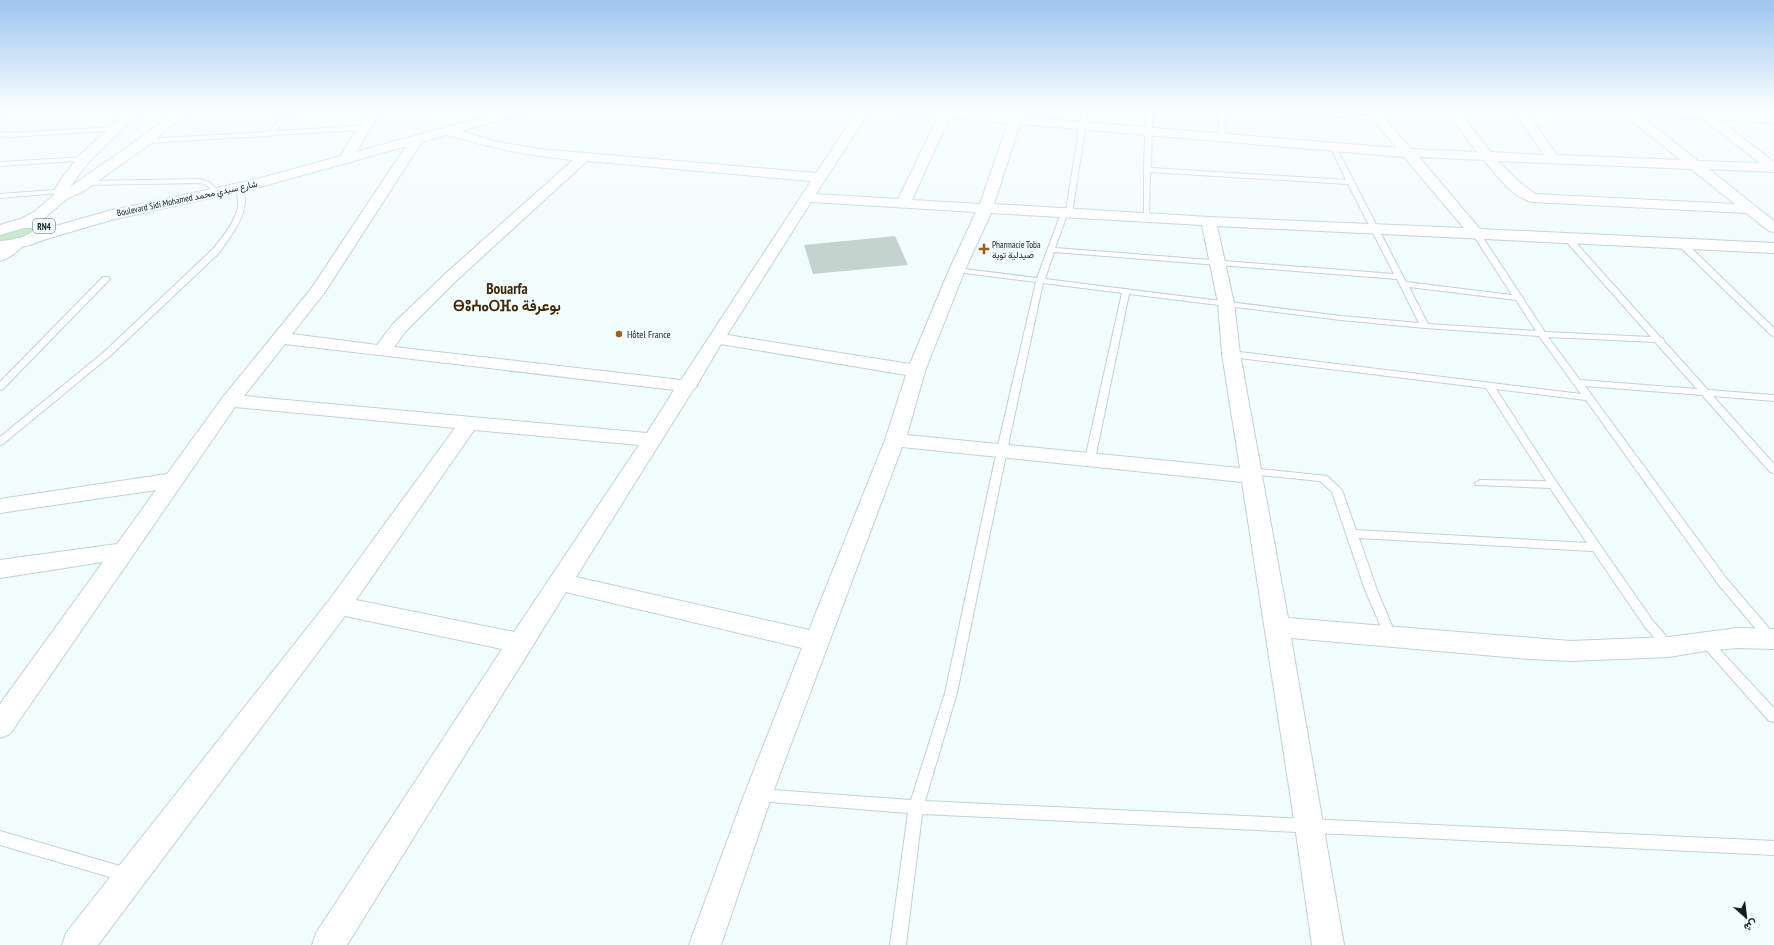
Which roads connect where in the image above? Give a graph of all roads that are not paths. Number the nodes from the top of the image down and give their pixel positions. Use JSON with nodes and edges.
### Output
{"nodes":[{"id":1,"x":91,"y":154,"type":"edge"},
{"id":2,"x":125,"y":154,"type":"edge"},
{"id":3,"x":348,"y":154,"type":"edge"},
{"id":4,"x":366,"y":154,"type":"edge"},
{"id":5,"x":408,"y":154,"type":"edge"},
{"id":6,"x":551,"y":154,"type":"edge"},
{"id":7,"x":835,"y":154,"type":"edge"},
{"id":8,"x":926,"y":154,"type":"edge"},
{"id":9,"x":1004,"y":154,"type":"edge"},
{"id":10,"x":1077,"y":154,"type":"edge"},
{"id":11,"x":1147,"y":154,"type":"edge"},
{"id":12,"x":1337,"y":154,"type":"edge"},
{"id":13,"x":1407,"y":154,"type":"edge"},
{"id":14,"x":1424,"y":154,"type":"edge"},
{"id":15,"x":1487,"y":154,"type":"edge"},
{"id":16,"x":1550,"y":154,"type":"edge"},
{"id":17,"x":1681,"y":154,"type":"edge"},
{"id":18,"x":1756,"y":154,"type":"edge"},
{"id":19,"x":584,"y":157,"type":"junction"},
{"id":20,"x":1490,"y":158,"type":"junction"},
{"id":21,"x":86,"y":159,"type":"junction"},
{"id":22,"x":345,"y":160,"type":"junction"},
{"id":23,"x":1554,"y":160,"type":"junction"},
{"id":24,"x":0,"y":164,"type":"edge"},
{"id":25,"x":1696,"y":166,"type":"junction"},
{"id":26,"x":1774,"y":168,"type":"edge"},
{"id":27,"x":1146,"y":170,"type":"junction"},
{"id":28,"x":820,"y":178,"type":"junction"},
{"id":29,"x":1350,"y":182,"type":"junction"},
{"id":30,"x":239,"y":188,"type":"junction"},
{"id":31,"x":71,"y":190,"type":"junction"},
{"id":32,"x":218,"y":193,"type":"junction"},
{"id":33,"x":0,"y":196,"type":"edge"},
{"id":34,"x":808,"y":198,"type":"junction"},
{"id":35,"x":903,"y":203,"type":"junction"},
{"id":36,"x":986,"y":207,"type":"junction"},
{"id":37,"x":1750,"y":209,"type":"junction"},
{"id":38,"x":1066,"y":213,"type":"junction"},
{"id":39,"x":1146,"y":218,"type":"junction"},
{"id":40,"x":1209,"y":221,"type":"junction"},
{"id":41,"x":38,"y":224,"type":"junction"},
{"id":42,"x":1774,"y":228,"type":"edge"},
{"id":43,"x":1374,"y":229,"type":"junction"},
{"id":44,"x":0,"y":230,"type":"edge"},
{"id":45,"x":1476,"y":233,"type":"junction"},
{"id":46,"x":1567,"y":238,"type":"junction"},
{"id":47,"x":17,"y":243,"type":"junction"},
{"id":48,"x":1682,"y":244,"type":"junction"},
{"id":49,"x":0,"y":246,"type":"edge"},
{"id":50,"x":1774,"y":248,"type":"edge"},
{"id":51,"x":1051,"y":250,"type":"junction"},
{"id":52,"x":0,"y":256,"type":"edge"},
{"id":53,"x":1218,"y":262,"type":"junction"},
{"id":54,"x":957,"y":270,"type":"junction"},
{"id":55,"x":106,"y":279,"type":"dead end"},
{"id":56,"x":1401,"y":280,"type":"junction"},
{"id":57,"x":1040,"y":281,"type":"junction"},
{"id":58,"x":1126,"y":291,"type":"junction"},
{"id":59,"x":1518,"y":298,"type":"junction"},
{"id":60,"x":1226,"y":303,"type":"junction"},
{"id":61,"x":1424,"y":326,"type":"junction"},
{"id":62,"x":1774,"y":333,"type":"edge"},
{"id":63,"x":1542,"y":334,"type":"junction"},
{"id":64,"x":279,"y":338,"type":"junction"},
{"id":65,"x":716,"y":338,"type":"junction"},
{"id":66,"x":1660,"y":340,"type":"junction"},
{"id":67,"x":382,"y":351,"type":"junction"},
{"id":68,"x":1230,"y":354,"type":"junction"},
{"id":69,"x":916,"y":371,"type":"junction"},
{"id":70,"x":1579,"y":383,"type":"junction"},
{"id":71,"x":688,"y":386,"type":"junction"},
{"id":72,"x":0,"y":387,"type":"edge"},
{"id":73,"x":1490,"y":387,"type":"junction"},
{"id":74,"x":1706,"y":394,"type":"junction"},
{"id":75,"x":1589,"y":398,"type":"junction"},
{"id":76,"x":1774,"y":398,"type":"edge"},
{"id":77,"x":230,"y":401,"type":"junction"},
{"id":78,"x":469,"y":424,"type":"junction"},
{"id":79,"x":15,"y":428,"type":"junction"},
{"id":80,"x":0,"y":430,"type":"edge"},
{"id":81,"x":653,"y":440,"type":"junction"},
{"id":82,"x":895,"y":440,"type":"junction"},
{"id":83,"x":0,"y":442,"type":"edge"},
{"id":84,"x":1002,"y":450,"type":"junction"},
{"id":85,"x":1090,"y":459,"type":"junction"},
{"id":86,"x":1774,"y":470,"type":"edge"},
{"id":87,"x":1251,"y":474,"type":"junction"},
{"id":88,"x":174,"y":480,"type":"junction"},
{"id":89,"x":1480,"y":483,"type":"dead end"},
{"id":90,"x":1552,"y":485,"type":"junction"},
{"id":91,"x":0,"y":506,"type":"edge"},
{"id":92,"x":1352,"y":534,"type":"junction"},
{"id":93,"x":1595,"y":547,"type":"junction"},
{"id":94,"x":124,"y":551,"type":"junction"},
{"id":95,"x":0,"y":569,"type":"edge"},
{"id":96,"x":560,"y":582,"type":"junction"},
{"id":97,"x":339,"y":606,"type":"junction"},
{"id":98,"x":1276,"y":627,"type":"junction"},
{"id":99,"x":1391,"y":638,"type":"junction"},
{"id":100,"x":1772,"y":638,"type":"edge"},
{"id":101,"x":1705,"y":641,"type":"junction"},
{"id":102,"x":817,"y":642,"type":"junction"},
{"id":103,"x":520,"y":643,"type":"junction"},
{"id":104,"x":1669,"y":647,"type":"junction"},
{"id":105,"x":1774,"y":717,"type":"edge"},
{"id":106,"x":0,"y":726,"type":"edge"},
{"id":107,"x":758,"y":795,"type":"junction"},
{"id":108,"x":916,"y":807,"type":"junction"},
{"id":109,"x":1310,"y":826,"type":"junction"},
{"id":110,"x":0,"y":838,"type":"edge"},
{"id":111,"x":1774,"y":848,"type":"edge"},
{"id":112,"x":130,"y":876,"type":"junction"},
{"id":113,"x":78,"y":945,"type":"edge"},
{"id":114,"x":328,"y":945,"type":"edge"},
{"id":115,"x":705,"y":945,"type":"edge"},
{"id":116,"x":898,"y":945,"type":"edge"},
{"id":117,"x":1328,"y":945,"type":"edge"}],
"edges":[{"from":1,"to":21,"type":"street"},
{"from":2,"to":31,"type":"street"},
{"from":3,"to":22,"type":"street"},
{"from":4,"to":22,"type":"main road","name":"Boulevard Sidi Mohamed شارع سيدي محمد","number":"RN4"},
{"from":5,"to":64,"type":"street"},
{"from":6,"to":19,"type":"street"},
{"from":7,"to":28,"type":"street"},
{"from":8,"to":35,"type":"street"},
{"from":9,"to":36,"type":"street"},
{"from":10,"to":38,"type":"lane"},
{"from":11,"to":27,"type":"lane"},
{"from":12,"to":29,"type":"lane"},
{"from":13,"to":45,"type":"street"},
{"from":14,"to":20,"type":"street"},
{"from":15,"to":20,"type":"street"},
{"from":16,"to":23,"type":"street"},
{"from":17,"to":25,"type":"street"},
{"from":18,"to":26,"type":"street"},
{"from":19,"to":28,"type":"street"},
{"from":19,"to":67,"type":"street"},
{"from":20,"to":23,"type":"street"},
{"from":20,"to":37,"type":"street"},
{"from":21,"to":24,"type":"lane"},
{"from":21,"to":31,"type":"street"},
{"from":22,"to":30,"type":"main road","name":"Boulevard Sidi Mohamed شارع سيدي محمد","number":"RN4"},
{"from":23,"to":25,"type":"street"},
{"from":25,"to":26,"type":"street"},
{"from":25,"to":37,"type":"street"},
{"from":27,"to":29,"type":"lane"},
{"from":27,"to":39,"type":"lane"},
{"from":28,"to":34,"type":"street"},
{"from":29,"to":43,"type":"lane"},
{"from":30,"to":32,"type":"main road","name":"Boulevard Sidi Mohamed شارع سيدي محمد","number":"RN4"},
{"from":30,"to":79,"type":"lane"},
{"from":31,"to":32,"type":"lane"},
{"from":31,"to":33,"type":"lane"},
{"from":31,"to":41,"type":"street"},
{"from":32,"to":41,"type":"main road","name":"Boulevard Sidi Mohamed شارع سيدي محمد","number":"RN4"},
{"from":34,"to":35,"type":"street"},
{"from":34,"to":65,"type":"street"},
{"from":35,"to":36,"type":"street"},
{"from":36,"to":38,"type":"street"},
{"from":36,"to":54,"type":"street"},
{"from":37,"to":42,"type":"street"},
{"from":38,"to":39,"type":"street"},
{"from":38,"to":51,"type":"lane"},
{"from":39,"to":40,"type":"street"},
{"from":40,"to":43,"type":"street"},
{"from":40,"to":53,"type":"street"},
{"from":41,"to":44,"type":"main road","number":"RN4"},
{"from":41,"to":47,"type":"main road","number":"RN4"},
{"from":43,"to":45,"type":"street"},
{"from":43,"to":56,"type":"lane"},
{"from":45,"to":46,"type":"street"},
{"from":45,"to":59,"type":"lane"},
{"from":46,"to":48,"type":"street"},
{"from":46,"to":66,"type":"lane"},
{"from":47,"to":49,"type":"main road","number":"RN4"},
{"from":47,"to":52,"type":"street"},
{"from":48,"to":50,"type":"street"},
{"from":48,"to":62,"type":"lane"},
{"from":51,"to":53,"type":"lane"},
{"from":51,"to":57,"type":"lane"},
{"from":53,"to":56,"type":"lane"},
{"from":53,"to":60,"type":"street"},
{"from":54,"to":57,"type":"lane"},
{"from":54,"to":69,"type":"street"},
{"from":55,"to":72,"type":"lane"},
{"from":56,"to":59,"type":"lane"},
{"from":56,"to":61,"type":"lane"},
{"from":57,"to":58,"type":"lane"},
{"from":57,"to":84,"type":"lane"},
{"from":58,"to":60,"type":"lane"},
{"from":58,"to":85,"type":"lane"},
{"from":59,"to":63,"type":"lane"},
{"from":60,"to":61,"type":"lane"},
{"from":60,"to":68,"type":"street"},
{"from":61,"to":63,"type":"lane"},
{"from":63,"to":66,"type":"lane"},
{"from":63,"to":70,"type":"lane"},
{"from":64,"to":67,"type":"street"},
{"from":64,"to":77,"type":"street"},
{"from":65,"to":69,"type":"street"},
{"from":65,"to":71,"type":"street"},
{"from":66,"to":74,"type":"lane"},
{"from":67,"to":71,"type":"street"},
{"from":68,"to":73,"type":"lane"},
{"from":68,"to":87,"type":"street"},
{"from":69,"to":82,"type":"street"},
{"from":70,"to":74,"type":"lane"},
{"from":70,"to":75,"type":"lane"},
{"from":71,"to":81,"type":"street"},
{"from":73,"to":75,"type":"lane"},
{"from":73,"to":90,"type":"lane"},
{"from":74,"to":76,"type":"lane"},
{"from":74,"to":86,"type":"lane"},
{"from":75,"to":100,"type":"lane"},
{"from":77,"to":78,"type":"street"},
{"from":77,"to":88,"type":"street"},
{"from":78,"to":81,"type":"street"},
{"from":78,"to":97,"type":"street"},
{"from":79,"to":80,"type":"lane"},
{"from":79,"to":83,"type":"lane"},
{"from":81,"to":96,"type":"street"},
{"from":82,"to":84,"type":"street"},
{"from":82,"to":102,"type":"street"},
{"from":84,"to":85,"type":"street"},
{"from":84,"to":108,"type":"lane"},
{"from":85,"to":87,"type":"street"},
{"from":87,"to":92,"type":"lane"},
{"from":87,"to":98,"type":"street"},
{"from":88,"to":91,"type":"street"},
{"from":88,"to":94,"type":"street"},
{"from":89,"to":90,"type":"lane"},
{"from":90,"to":93,"type":"lane"},
{"from":92,"to":93,"type":"lane"},
{"from":92,"to":99,"type":"lane"},
{"from":93,"to":104,"type":"lane"},
{"from":94,"to":95,"type":"street"},
{"from":94,"to":106,"type":"street"},
{"from":96,"to":102,"type":"street"},
{"from":96,"to":103,"type":"street"},
{"from":97,"to":103,"type":"street"},
{"from":97,"to":112,"type":"street"},
{"from":98,"to":99,"type":"street"},
{"from":98,"to":109,"type":"street"},
{"from":99,"to":104,"type":"street"},
{"from":100,"to":101,"type":"street"},
{"from":101,"to":104,"type":"street"},
{"from":101,"to":105,"type":"lane"},
{"from":102,"to":107,"type":"street"},
{"from":103,"to":114,"type":"street"},
{"from":107,"to":108,"type":"lane"},
{"from":107,"to":115,"type":"street"},
{"from":108,"to":109,"type":"lane"},
{"from":108,"to":116,"type":"lane"},
{"from":109,"to":111,"type":"lane"},
{"from":109,"to":117,"type":"street"},
{"from":110,"to":112,"type":"lane"},
{"from":112,"to":113,"type":"street"}]}
